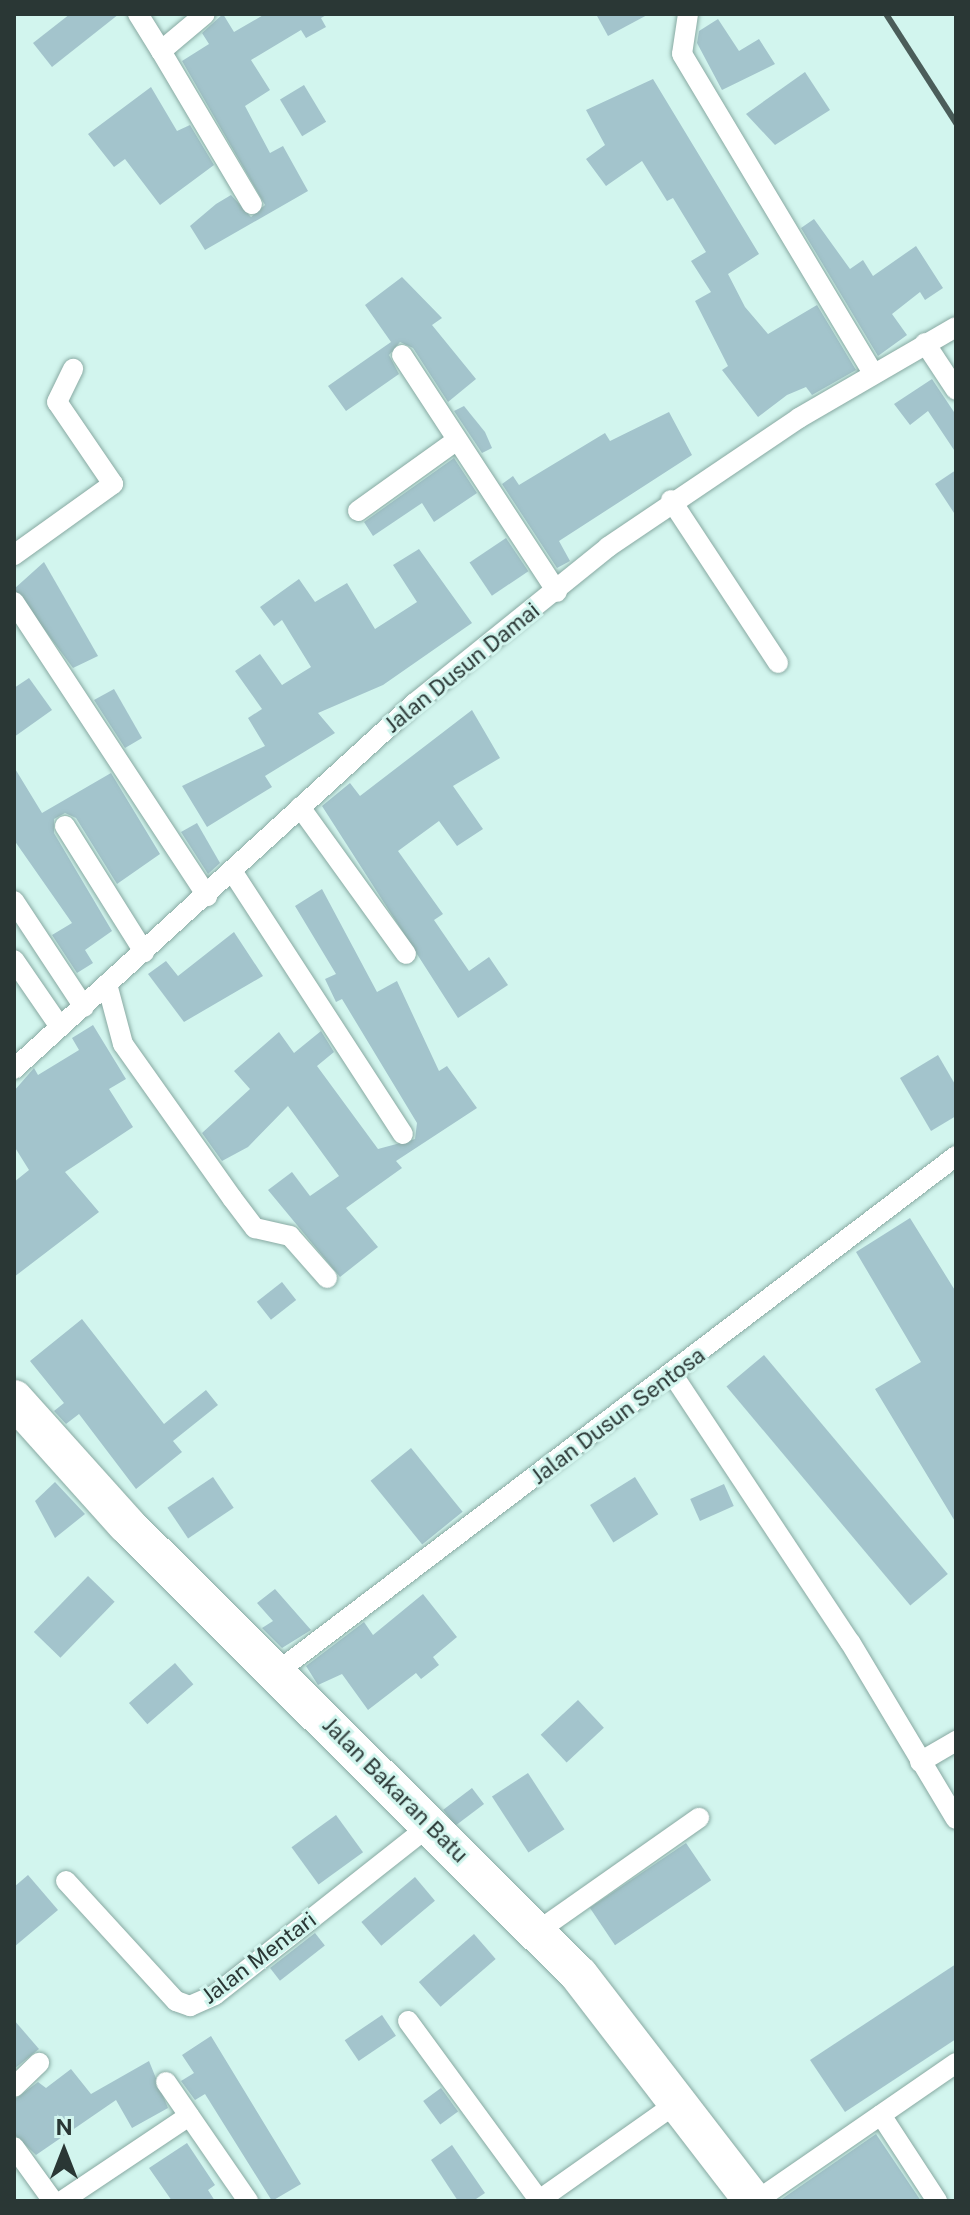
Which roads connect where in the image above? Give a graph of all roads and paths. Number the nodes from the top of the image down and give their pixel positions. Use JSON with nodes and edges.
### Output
{"nodes":[{"id":1,"x":138,"y":14,"type":"edge"},
{"id":2,"x":205,"y":14,"type":"edge"},
{"id":3,"x":688,"y":14,"type":"edge"},
{"id":4,"x":161,"y":51,"type":"junction"},
{"id":5,"x":252,"y":204,"type":"dead end"},
{"id":6,"x":956,"y":327,"type":"edge"},
{"id":7,"x":925,"y":343,"type":"junction"},
{"id":8,"x":402,"y":355,"type":"dead end"},
{"id":9,"x":73,"y":369,"type":"dead end"},
{"id":10,"x":873,"y":373,"type":"junction"},
{"id":11,"x":956,"y":390,"type":"edge"},
{"id":12,"x":457,"y":440,"type":"junction"},
{"id":13,"x":671,"y":500,"type":"junction"},
{"id":14,"x":358,"y":511,"type":"dead end"},
{"id":15,"x":14,"y":555,"type":"edge"},
{"id":16,"x":557,"y":592,"type":"junction"},
{"id":17,"x":14,"y":602,"type":"edge"},
{"id":18,"x":778,"y":663,"type":"dead end"},
{"id":19,"x":300,"y":807,"type":"junction"},
{"id":20,"x":65,"y":826,"type":"dead end"},
{"id":21,"x":234,"y":874,"type":"junction"},
{"id":22,"x":207,"y":896,"type":"junction"},
{"id":23,"x":14,"y":901,"type":"edge"},
{"id":24,"x":144,"y":952,"type":"junction"},
{"id":25,"x":406,"y":954,"type":"dead end"},
{"id":26,"x":14,"y":960,"type":"edge"},
{"id":27,"x":107,"y":984,"type":"junction"},
{"id":28,"x":84,"y":1007,"type":"junction"},
{"id":29,"x":60,"y":1027,"type":"junction"},
{"id":30,"x":14,"y":1069,"type":"edge"},
{"id":31,"x":403,"y":1134,"type":"dead end"},
{"id":32,"x":956,"y":1156,"type":"edge"},
{"id":33,"x":327,"y":1278,"type":"dead end"},
{"id":34,"x":673,"y":1375,"type":"junction"},
{"id":35,"x":14,"y":1399,"type":"edge"},
{"id":36,"x":277,"y":1672,"type":"junction"},
{"id":37,"x":956,"y":1741,"type":"edge"},
{"id":38,"x":920,"y":1762,"type":"junction"},
{"id":39,"x":699,"y":1818,"type":"dead end"},
{"id":40,"x":956,"y":1819,"type":"edge"},
{"id":41,"x":428,"y":1827,"type":"junction"},
{"id":42,"x":66,"y":1881,"type":"dead end"},
{"id":43,"x":538,"y":1931,"type":"junction"},
{"id":44,"x":408,"y":2021,"type":"dead end"},
{"id":45,"x":39,"y":2063,"type":"dead end"},
{"id":46,"x":954,"y":2069,"type":"edge"},
{"id":47,"x":166,"y":2082,"type":"dead end"},
{"id":48,"x":14,"y":2087,"type":"edge"},
{"id":49,"x":681,"y":2100,"type":"junction"},
{"id":50,"x":881,"y":2115,"type":"junction"},
{"id":51,"x":189,"y":2116,"type":"junction"},
{"id":52,"x":14,"y":2147,"type":"edge"},
{"id":53,"x":53,"y":2201,"type":"edge"},
{"id":54,"x":62,"y":2201,"type":"edge"},
{"id":55,"x":248,"y":2201,"type":"edge"},
{"id":56,"x":538,"y":2201,"type":"edge"},
{"id":57,"x":754,"y":2201,"type":"edge"},
{"id":58,"x":937,"y":2201,"type":"edge"}],
"edges":[{"from":1,"to":4,"type":"street"},
{"from":2,"to":4,"type":"street"},
{"from":3,"to":10,"type":"street"},
{"from":4,"to":5,"type":"street"},
{"from":6,"to":7,"type":"street","name":"Jalan Dusun Damai"},
{"from":7,"to":10,"type":"street","name":"Jalan Dusun Damai"},
{"from":7,"to":11,"type":"street"},
{"from":8,"to":12,"type":"street"},
{"from":9,"to":15,"type":"street"},
{"from":10,"to":13,"type":"street","name":"Jalan Dusun Damai"},
{"from":12,"to":14,"type":"street"},
{"from":12,"to":16,"type":"street"},
{"from":13,"to":16,"type":"street","name":"Jalan Dusun Damai"},
{"from":13,"to":18,"type":"street"},
{"from":16,"to":19,"type":"street","name":"Jalan Dusun Damai"},
{"from":17,"to":22,"type":"street"},
{"from":19,"to":21,"type":"street","name":"Jalan Dusun Damai"},
{"from":19,"to":25,"type":"street"},
{"from":20,"to":24,"type":"street"},
{"from":21,"to":22,"type":"street","name":"Jalan Dusun Damai"},
{"from":21,"to":31,"type":"street"},
{"from":22,"to":24,"type":"street","name":"Jalan Dusun Damai"},
{"from":23,"to":28,"type":"street"},
{"from":24,"to":27,"type":"street","name":"Jalan Dusun Damai"},
{"from":26,"to":29,"type":"street"},
{"from":27,"to":28,"type":"street","name":"Jalan Dusun Damai"},
{"from":27,"to":33,"type":"street"},
{"from":28,"to":29,"type":"street","name":"Jalan Dusun Damai"},
{"from":29,"to":30,"type":"street","name":"Jalan Dusun Damai"},
{"from":32,"to":34,"type":"street","name":"Jalan Dusun Sentosa"},
{"from":34,"to":36,"type":"street","name":"Jalan Dusun Sentosa"},
{"from":34,"to":38,"type":"street"},
{"from":35,"to":36,"type":"highway","name":"Jalan Bakaran Batu"},
{"from":36,"to":41,"type":"highway","name":"Jalan Bakaran Batu"},
{"from":37,"to":38,"type":"street"},
{"from":38,"to":40,"type":"street"},
{"from":39,"to":43,"type":"street"},
{"from":41,"to":42,"type":"street","name":"Jalan Mentari"},
{"from":41,"to":43,"type":"highway","name":"Jalan Bakaran Batu"},
{"from":43,"to":49,"type":"highway","name":"Jalan Bakaran Batu"},
{"from":44,"to":56,"type":"street"},
{"from":45,"to":48,"type":"street"},
{"from":46,"to":50,"type":"street"},
{"from":47,"to":51,"type":"street"},
{"from":49,"to":56,"type":"street"},
{"from":49,"to":57,"type":"highway","name":"Jalan Bakaran Batu"},
{"from":50,"to":57,"type":"street"},
{"from":50,"to":58,"type":"street"},
{"from":51,"to":54,"type":"street"},
{"from":51,"to":55,"type":"street"},
{"from":52,"to":53,"type":"street"}]}
